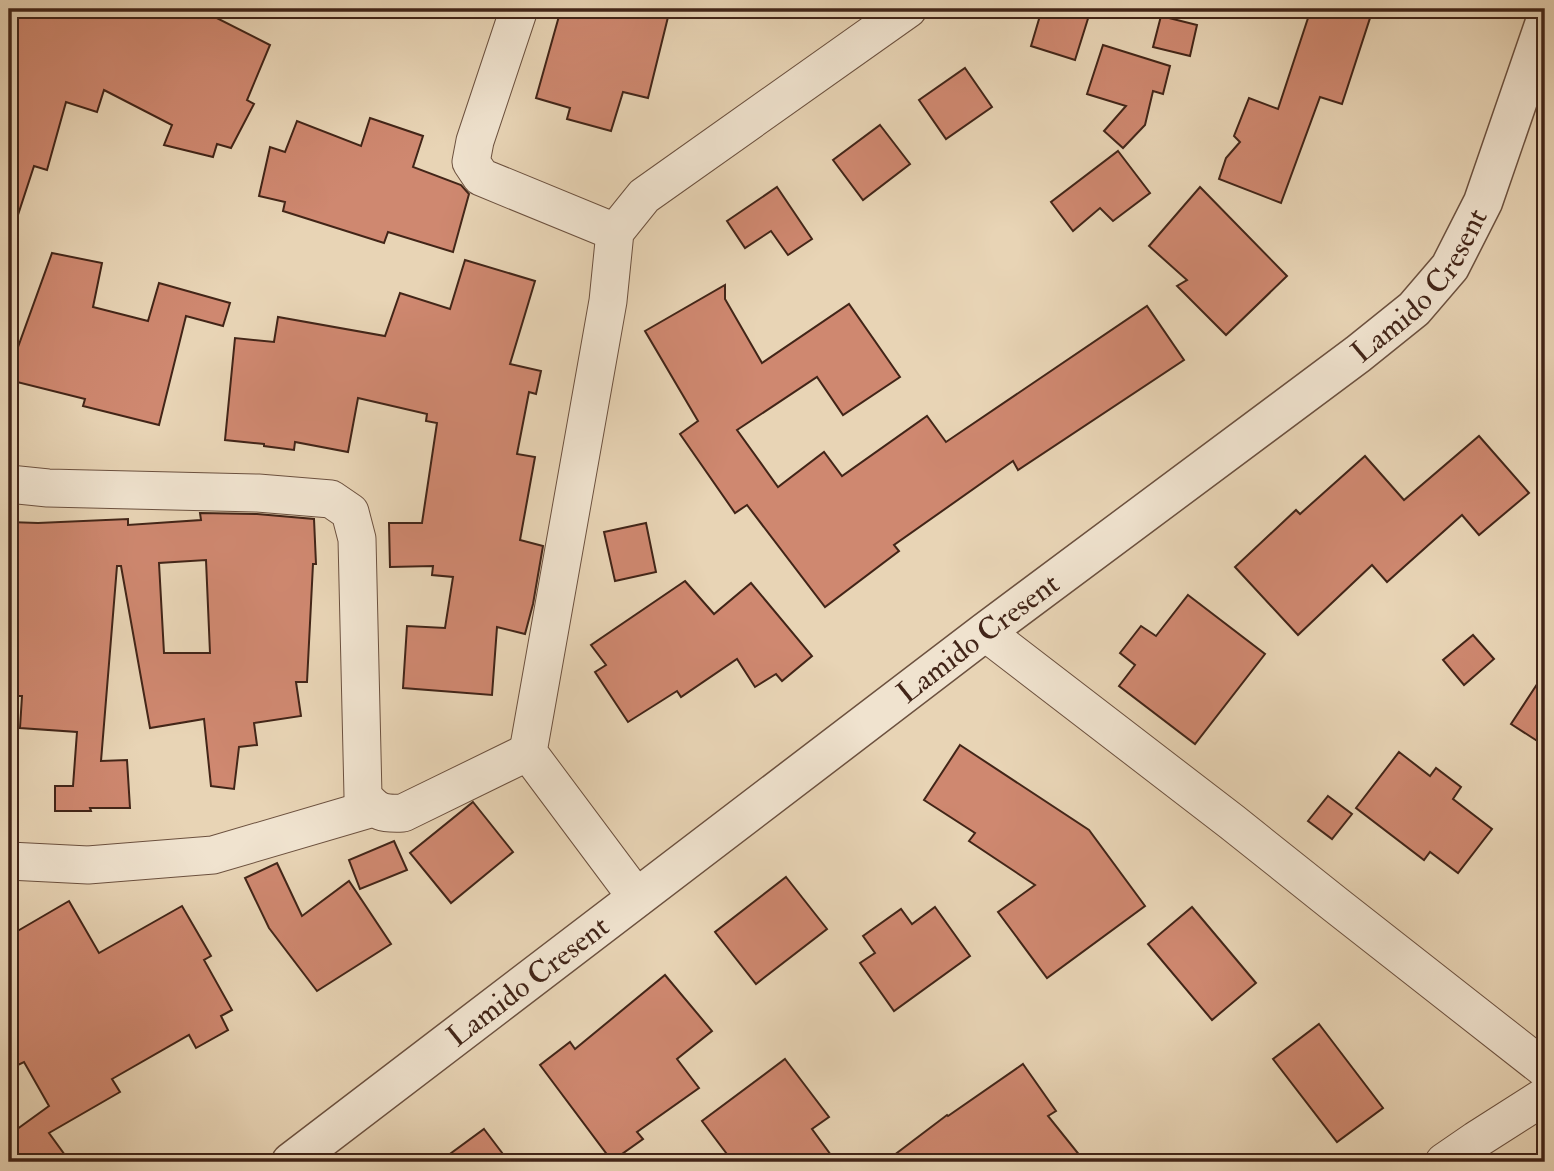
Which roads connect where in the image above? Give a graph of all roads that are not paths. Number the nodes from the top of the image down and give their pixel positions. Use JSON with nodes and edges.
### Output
{"nodes":[{"id":1,"x":519,"y":9,"type":"edge"},
{"id":2,"x":908,"y":9,"type":"edge"},
{"id":3,"x":1545,"y":22,"type":"edge"},
{"id":4,"x":615,"y":232,"type":"junction"},
{"id":5,"x":9,"y":484,"type":"edge"},
{"id":6,"x":985,"y":632,"type":"junction"},
{"id":7,"x":528,"y":752,"type":"junction"},
{"id":8,"x":373,"y":808,"type":"junction"},
{"id":9,"x":9,"y":861,"type":"edge"},
{"id":10,"x":637,"y":898,"type":"junction"},
{"id":11,"x":1545,"y":1069,"type":"edge"},
{"id":12,"x":1545,"y":1096,"type":"edge"},
{"id":13,"x":291,"y":1162,"type":"edge"},
{"id":14,"x":1444,"y":1162,"type":"edge"}],
"edges":[{"from":1,"to":4,"type":"street"},
{"from":2,"to":4,"type":"street"},
{"from":3,"to":6,"type":"street","name":"Lamido Cresent"},
{"from":4,"to":7,"type":"street"},
{"from":5,"to":8,"type":"street"},
{"from":6,"to":10,"type":"street","name":"Lamido Cresent"},
{"from":6,"to":11,"type":"street"},
{"from":7,"to":8,"type":"street"},
{"from":7,"to":10,"type":"street"},
{"from":8,"to":9,"type":"street"},
{"from":10,"to":13,"type":"street","name":"Lamido Cresent"},
{"from":12,"to":14,"type":"street"}]}
